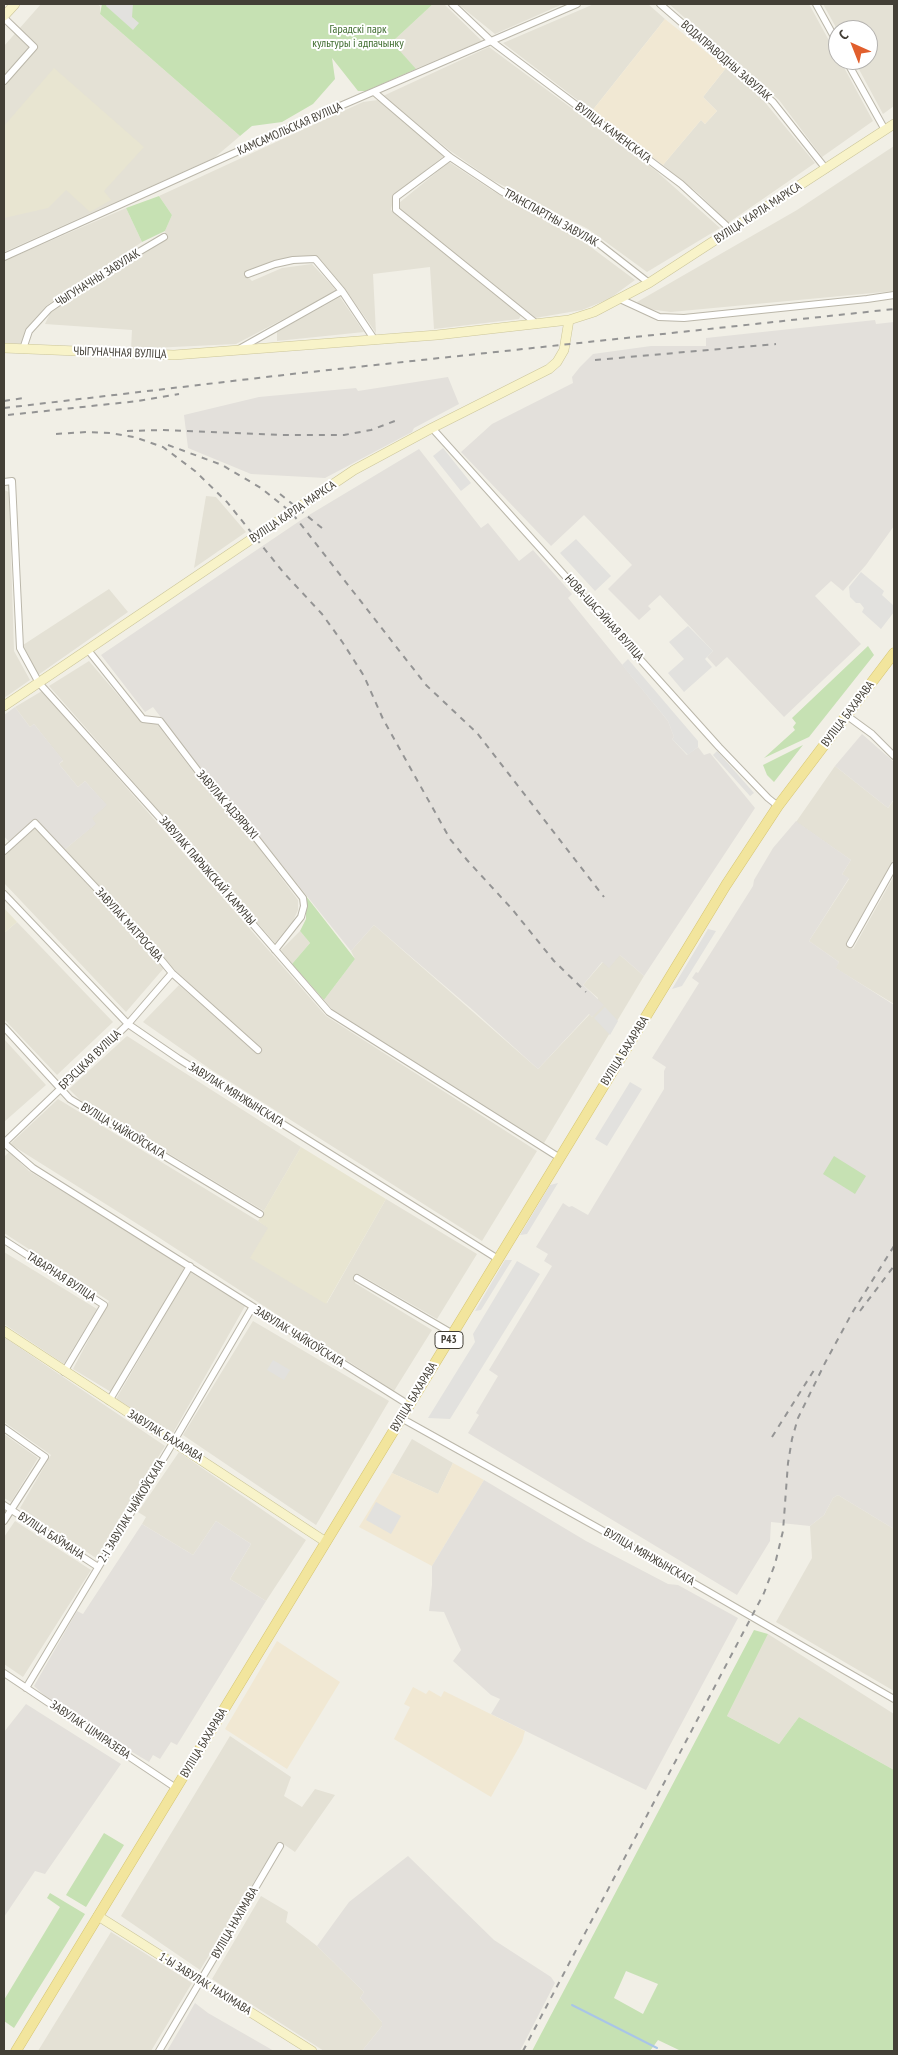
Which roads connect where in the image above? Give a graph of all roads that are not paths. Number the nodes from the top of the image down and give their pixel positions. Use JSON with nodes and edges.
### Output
{"nodes":[{"id":1,"x":15,"y":4,"type":"edge"},
{"id":2,"x":452,"y":4,"type":"edge"},
{"id":3,"x":577,"y":4,"type":"edge"},
{"id":4,"x":660,"y":4,"type":"edge"},
{"id":5,"x":816,"y":4,"type":"edge"},
{"id":6,"x":4,"y":17,"type":"edge"},
{"id":7,"x":828,"y":26,"type":"edge"},
{"id":8,"x":491,"y":41,"type":"junction"},
{"id":9,"x":851,"y":70,"type":"edge"},
{"id":10,"x":4,"y":80,"type":"edge"},
{"id":11,"x":374,"y":92,"type":"junction"},
{"id":12,"x":894,"y":124,"type":"edge"},
{"id":13,"x":884,"y":130,"type":"junction"},
{"id":14,"x":450,"y":157,"type":"junction"},
{"id":15,"x":826,"y":169,"type":"junction"},
{"id":16,"x":731,"y":230,"type":"junction"},
{"id":17,"x":164,"y":237,"type":"dead end"},
{"id":18,"x":4,"y":257,"type":"edge"},
{"id":19,"x":248,"y":274,"type":"dead end"},
{"id":20,"x":650,"y":283,"type":"junction"},
{"id":21,"x":342,"y":291,"type":"junction"},
{"id":22,"x":894,"y":295,"type":"edge"},
{"id":23,"x":620,"y":299,"type":"junction"},
{"id":24,"x":569,"y":320,"type":"junction"},
{"id":25,"x":537,"y":324,"type":"junction"},
{"id":26,"x":374,"y":340,"type":"junction"},
{"id":27,"x":4,"y":348,"type":"edge"},
{"id":28,"x":23,"y":350,"type":"junction"},
{"id":29,"x":237,"y":350,"type":"junction"},
{"id":30,"x":432,"y":428,"type":"junction"},
{"id":31,"x":4,"y":482,"type":"edge"},
{"id":32,"x":88,"y":650,"type":"junction"},
{"id":33,"x":894,"y":653,"type":"edge"},
{"id":34,"x":40,"y":683,"type":"junction"},
{"id":35,"x":4,"y":706,"type":"edge"},
{"id":36,"x":846,"y":715,"type":"junction"},
{"id":37,"x":894,"y":756,"type":"edge"},
{"id":38,"x":778,"y":806,"type":"junction"},
{"id":39,"x":4,"y":851,"type":"edge"},
{"id":40,"x":894,"y":866,"type":"edge"},
{"id":41,"x":4,"y":894,"type":"edge"},
{"id":42,"x":850,"y":944,"type":"dead end"},
{"id":43,"x":275,"y":950,"type":"junction"},
{"id":44,"x":172,"y":973,"type":"junction"},
{"id":45,"x":128,"y":1024,"type":"junction"},
{"id":46,"x":4,"y":1027,"type":"edge"},
{"id":47,"x":258,"y":1050,"type":"dead end"},
{"id":48,"x":61,"y":1088,"type":"junction"},
{"id":49,"x":4,"y":1143,"type":"edge"},
{"id":50,"x":560,"y":1158,"type":"junction"},
{"id":51,"x":260,"y":1214,"type":"dead end"},
{"id":52,"x":4,"y":1240,"type":"edge"},
{"id":53,"x":498,"y":1259,"type":"junction"},
{"id":54,"x":190,"y":1266,"type":"junction"},
{"id":55,"x":357,"y":1278,"type":"dead end"},
{"id":56,"x":252,"y":1308,"type":"junction"},
{"id":57,"x":4,"y":1332,"type":"edge"},
{"id":58,"x":452,"y":1334,"type":"junction"},
{"id":59,"x":64,"y":1372,"type":"junction"},
{"id":60,"x":109,"y":1401,"type":"junction"},
{"id":61,"x":409,"y":1405,"type":"junction"},
{"id":62,"x":401,"y":1418,"type":"junction"},
{"id":63,"x":4,"y":1428,"type":"edge"},
{"id":64,"x":174,"y":1442,"type":"junction"},
{"id":65,"x":4,"y":1505,"type":"edge"},
{"id":66,"x":11,"y":1510,"type":"junction"},
{"id":67,"x":4,"y":1522,"type":"edge"},
{"id":68,"x":326,"y":1542,"type":"junction"},
{"id":69,"x":98,"y":1567,"type":"junction"},
{"id":70,"x":4,"y":1673,"type":"edge"},
{"id":71,"x":26,"y":1688,"type":"junction"},
{"id":72,"x":894,"y":1699,"type":"edge"},
{"id":73,"x":176,"y":1788,"type":"junction"},
{"id":74,"x":280,"y":1846,"type":"dead end"},
{"id":75,"x":98,"y":1916,"type":"junction"},
{"id":76,"x":200,"y":1982,"type":"junction"},
{"id":77,"x":16,"y":2051,"type":"edge"},
{"id":78,"x":159,"y":2051,"type":"edge"},
{"id":79,"x":312,"y":2051,"type":"edge"}],
"edges":[{"from":1,"to":6,"type":"street"},
{"from":2,"to":8,"type":"street","name":"ВУЛІЦА КАМЕНСКАГА"},
{"from":3,"to":8,"type":"street","name":"КАМСАМОЛЬСКАЯ ВУЛІЦА"},
{"from":4,"to":15,"type":"street","name":"ВОДАПРАВОДНЫ ЗАВУЛАК"},
{"from":5,"to":7,"type":"street"},
{"from":6,"to":10,"type":"street"},
{"from":8,"to":11,"type":"street","name":"КАМСАМОЛЬСКАЯ ВУЛІЦА"},
{"from":8,"to":16,"type":"street","name":"ВУЛІЦА КАМЕНСКАГА"},
{"from":9,"to":13,"type":"street"},
{"from":11,"to":14,"type":"street","name":"ТРАНСПАРТНЫ ЗАВУЛАК"},
{"from":11,"to":18,"type":"street","name":"КАМСАМОЛЬСКАЯ ВУЛІЦА"},
{"from":12,"to":13,"type":"street","name":"ВУЛІЦА КАРЛА МАРКСА"},
{"from":13,"to":15,"type":"street","name":"ВУЛІЦА КАРЛА МАРКСА"},
{"from":14,"to":20,"type":"street","name":"ТРАНСПАРТНЫ ЗАВУЛАК"},
{"from":14,"to":25,"type":"street"},
{"from":15,"to":16,"type":"street","name":"ВУЛІЦА КАРЛА МАРКСА"},
{"from":16,"to":20,"type":"street","name":"ВУЛІЦА КАРЛА МАРКСА"},
{"from":17,"to":28,"type":"street","name":"ЧЫГУНАЧНЫ ЗАВУЛАК"},
{"from":19,"to":21,"type":"street"},
{"from":20,"to":23,"type":"street","name":"ВУЛІЦА КАРЛА МАРКСА"},
{"from":21,"to":26,"type":"street"},
{"from":21,"to":29,"type":"street","name":"ЧЫГУНАЧНАЯ ВУЛІЦА"},
{"from":22,"to":23,"type":"street"},
{"from":23,"to":24,"type":"street","name":"ВУЛІЦА КАРЛА МАРКСА"},
{"from":24,"to":25,"type":"street","name":"ВУЛІЦА КАРЛА МАРКСА"},
{"from":24,"to":30,"type":"street","name":"ВУЛІЦА КАРЛА МАРКСА"},
{"from":25,"to":26,"type":"street","name":"ЧЫГУНАЧНАЯ ВУЛІЦА"},
{"from":26,"to":29,"type":"street","name":"ЧЫГУНАЧНАЯ ВУЛІЦА"},
{"from":27,"to":28,"type":"street","name":"ЧЫГУНАЧНАЯ ВУЛІЦА"},
{"from":28,"to":29,"type":"street","name":"ЧЫГУНАЧНАЯ ВУЛІЦА"},
{"from":30,"to":32,"type":"street","name":"ВУЛІЦА КАРЛА МАРКСА"},
{"from":30,"to":38,"type":"street","name":"НОВА-ШАСЭЙНАЯ ВУЛІЦА"},
{"from":31,"to":34,"type":"street","name":"ЗАВУЛАК ПАРЫЖСКАЙ КАМУНЫ"},
{"from":32,"to":34,"type":"street","name":"ВУЛІЦА КАРЛА МАРКСА"},
{"from":32,"to":43,"type":"street","name":"ЗАВУЛАК АДЗЯРЫХІ"},
{"from":33,"to":36,"type":"main road","name":"ВУЛІЦА БАХАРАВА","number":"Р43"},
{"from":34,"to":35,"type":"street","name":"ВУЛІЦА КАРЛА МАРКСА"},
{"from":34,"to":43,"type":"street","name":"ЗАВУЛАК ПАРЫЖСКАЙ КАМУНЫ"},
{"from":36,"to":37,"type":"street"},
{"from":36,"to":38,"type":"main road","name":"ВУЛІЦА БАХАРАВА","number":"Р43"},
{"from":38,"to":50,"type":"main road","name":"ВУЛІЦА БАХАРАВА","number":"Р43"},
{"from":39,"to":44,"type":"street","name":"ЗАВУЛАК МАТРОСАВА"},
{"from":40,"to":42,"type":"street"},
{"from":41,"to":45,"type":"street","name":"ЗАВУЛАК МЯНЖЫНСКАГА"},
{"from":43,"to":50,"type":"street","name":"ЗАВУЛАК ПАРЫЖСКАЙ КАМУНЫ"},
{"from":44,"to":45,"type":"street","name":"БРЭСЦКАЯ ВУЛІЦА"},
{"from":44,"to":47,"type":"street","name":"ЗАВУЛАК МАТРОСАВА"},
{"from":45,"to":48,"type":"street","name":"БРЭСЦКАЯ ВУЛІЦА"},
{"from":45,"to":53,"type":"street","name":"ЗАВУЛАК МЯНЖЫНСКАГА"},
{"from":46,"to":48,"type":"street","name":"ВУЛІЦА ЧАЙКОЎСКАГА"},
{"from":48,"to":49,"type":"street","name":"БРЭСЦКАЯ ВУЛІЦА"},
{"from":48,"to":51,"type":"street","name":"ВУЛІЦА ЧАЙКОЎСКАГА"},
{"from":49,"to":54,"type":"street","name":"ЗАВУЛАК ЧАЙКОЎСКАГА"},
{"from":50,"to":53,"type":"main road","name":"ВУЛІЦА БАХАРАВА","number":"Р43"},
{"from":52,"to":59,"type":"street","name":"ТАВАРНАЯ ВУЛІЦА"},
{"from":53,"to":58,"type":"main road","name":"ВУЛІЦА БАХАРАВА","number":"Р43"},
{"from":54,"to":56,"type":"street","name":"ЗАВУЛАК ЧАЙКОЎСКАГА"},
{"from":54,"to":60,"type":"street"},
{"from":55,"to":58,"type":"street"},
{"from":56,"to":61,"type":"street","name":"ЗАВУЛАК ЧАЙКОЎСКАГА"},
{"from":56,"to":64,"type":"street","name":"2-І ЗАВУЛАК ЧАЙКОЎСКАГА"},
{"from":57,"to":59,"type":"street","name":"ЗАВУЛАК БАХАРАВА"},
{"from":58,"to":61,"type":"main road","name":"ВУЛІЦА БАХАРАВА","number":"Р43"},
{"from":59,"to":60,"type":"street","name":"ЗАВУЛАК БАХАРАВА"},
{"from":60,"to":64,"type":"street","name":"ЗАВУЛАК БАХАРАВА"},
{"from":61,"to":62,"type":"main road","name":"ВУЛІЦА БАХАРАВА","number":"Р43"},
{"from":62,"to":68,"type":"main road","name":"ВУЛІЦА БАХАРАВА","number":"Р43"},
{"from":62,"to":72,"type":"street","name":"ВУЛІЦА МЯНЖЫНСКАГА"},
{"from":63,"to":66,"type":"street"},
{"from":64,"to":68,"type":"street","name":"ЗАВУЛАК БАХАРАВА"},
{"from":64,"to":69,"type":"street","name":"2-І ЗАВУЛАК ЧАЙКОЎСКАГА"},
{"from":65,"to":66,"type":"street","name":"ВУЛІЦА БАЎМАНА"},
{"from":66,"to":67,"type":"street"},
{"from":66,"to":69,"type":"street","name":"ВУЛІЦА БАЎМАНА"},
{"from":68,"to":73,"type":"main road","name":"ВУЛІЦА БАХАРАВА","number":"Р43"},
{"from":69,"to":71,"type":"street","name":"2-І ЗАВУЛАК ЧАЙКОЎСКАГА"},
{"from":70,"to":71,"type":"street","name":"ЗАВУЛАК ЦІМІРАЗЕВА"},
{"from":71,"to":73,"type":"street","name":"ЗАВУЛАК ЦІМІРАЗЕВА"},
{"from":73,"to":75,"type":"main road","name":"ВУЛІЦА БАХАРАВА","number":"Р43"},
{"from":74,"to":76,"type":"street","name":"ВУЛІЦА НАХІМАВА"},
{"from":75,"to":76,"type":"street","name":"1-Ы ЗАВУЛАК НАХІМАВА"},
{"from":75,"to":77,"type":"main road","name":"ВУЛІЦА БАХАРАВА","number":"Р43"},
{"from":76,"to":78,"type":"street","name":"ВУЛІЦА НАХІМАВА"},
{"from":76,"to":79,"type":"street","name":"1-Ы ЗАВУЛАК НАХІМАВА"}]}
